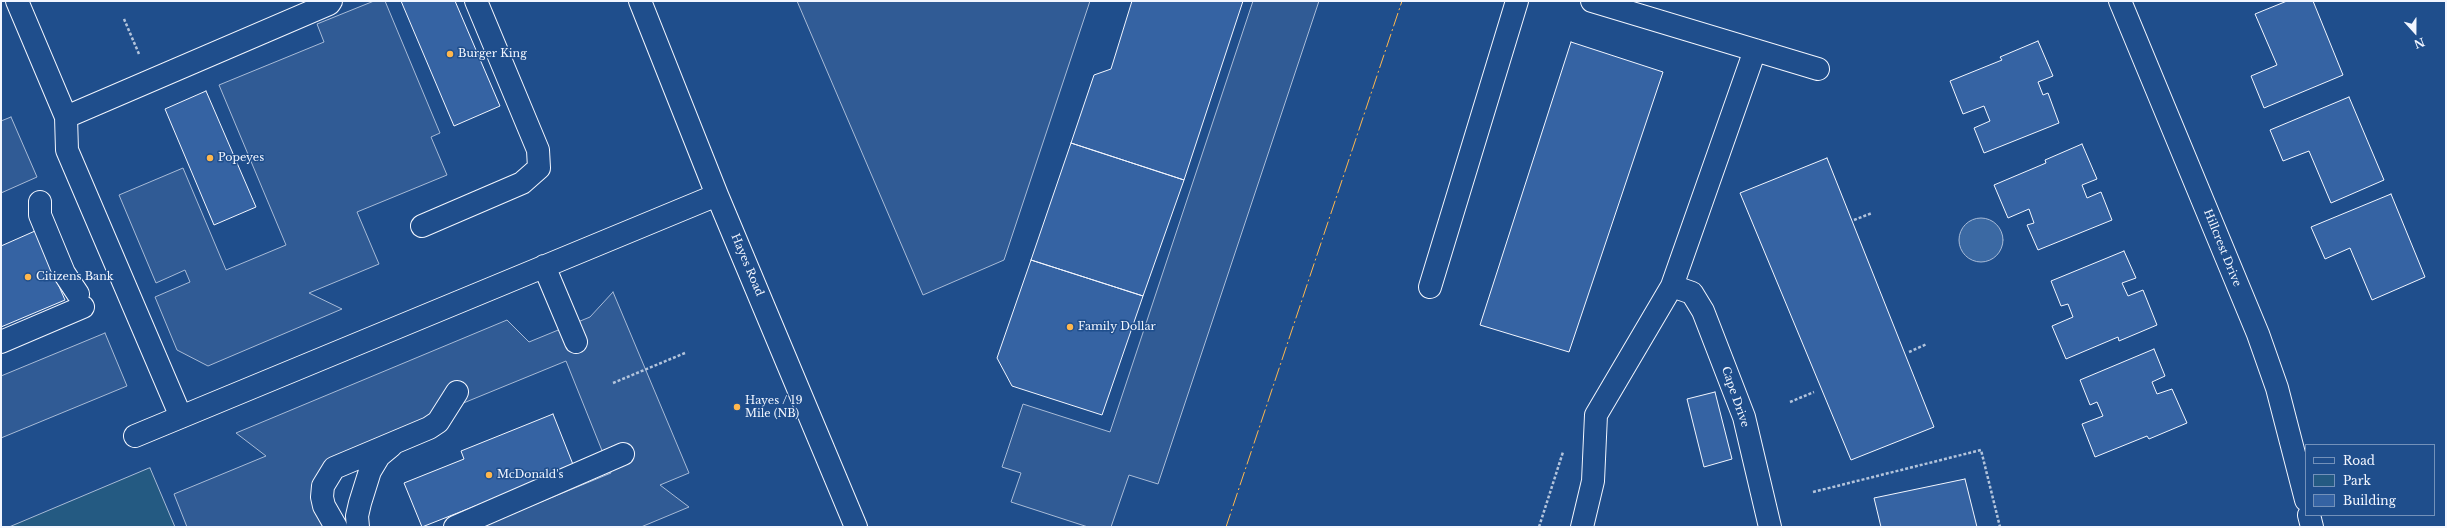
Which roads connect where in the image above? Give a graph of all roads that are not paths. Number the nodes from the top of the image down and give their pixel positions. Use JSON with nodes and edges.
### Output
{"nodes":[{"id":1,"x":17,"y":1,"type":"edge"},
{"id":2,"x":476,"y":1,"type":"edge"},
{"id":3,"x":640,"y":1,"type":"edge"},
{"id":4,"x":1517,"y":1,"type":"edge"},
{"id":5,"x":1592,"y":1,"type":"edge"},
{"id":6,"x":2120,"y":1,"type":"edge"},
{"id":7,"x":330,"y":3,"type":"edge"},
{"id":8,"x":1755,"y":50,"type":"junction"},
{"id":9,"x":1818,"y":69,"type":"dead end"},
{"id":10,"x":66,"y":117,"type":"junction"},
{"id":11,"x":717,"y":195,"type":"junction"},
{"id":12,"x":40,"y":202,"type":"dead end"},
{"id":13,"x":422,"y":226,"type":"dead end"},
{"id":14,"x":544,"y":266,"type":"junction"},
{"id":15,"x":1672,"y":286,"type":"junction"},
{"id":16,"x":1430,"y":287,"type":"dead end"},
{"id":17,"x":1,"y":342,"type":"edge"},
{"id":18,"x":576,"y":342,"type":"dead end"},
{"id":19,"x":457,"y":392,"type":"dead end"},
{"id":20,"x":181,"y":417,"type":"junction"},
{"id":21,"x":135,"y":436,"type":"dead end"},
{"id":22,"x":397,"y":441,"type":"junction"},
{"id":23,"x":624,"y":454,"type":"dead end"},
{"id":24,"x":2305,"y":496,"type":"edge"},
{"id":25,"x":2309,"y":516,"type":"edge"},
{"id":26,"x":336,"y":527,"type":"edge"},
{"id":27,"x":358,"y":527,"type":"edge"},
{"id":28,"x":455,"y":527,"type":"edge"},
{"id":29,"x":856,"y":527,"type":"edge"},
{"id":30,"x":1582,"y":527,"type":"edge"},
{"id":31,"x":1770,"y":527,"type":"edge"},
{"id":32,"x":2312,"y":527,"type":"edge"}],
"edges":[{"from":1,"to":10,"type":"street"},
{"from":2,"to":13,"type":"street"},
{"from":3,"to":11,"type":"street","name":"Hayes Road"},
{"from":4,"to":16,"type":"street"},
{"from":5,"to":8,"type":"street"},
{"from":6,"to":24,"type":"street","name":"Hillcrest Drive"},
{"from":7,"to":10,"type":"street"},
{"from":8,"to":9,"type":"street"},
{"from":8,"to":15,"type":"street"},
{"from":10,"to":20,"type":"street"},
{"from":11,"to":14,"type":"street"},
{"from":11,"to":29,"type":"street","name":"Hayes Road"},
{"from":12,"to":17,"type":"street"},
{"from":14,"to":18,"type":"street"},
{"from":14,"to":20,"type":"street"},
{"from":15,"to":30,"type":"street"},
{"from":15,"to":31,"type":"street","name":"Cape Drive"},
{"from":19,"to":22,"type":"street"},
{"from":20,"to":21,"type":"street"},
{"from":22,"to":26,"type":"street"},
{"from":22,"to":27,"type":"street"},
{"from":23,"to":28,"type":"street"},
{"from":25,"to":32,"type":"street"}]}
